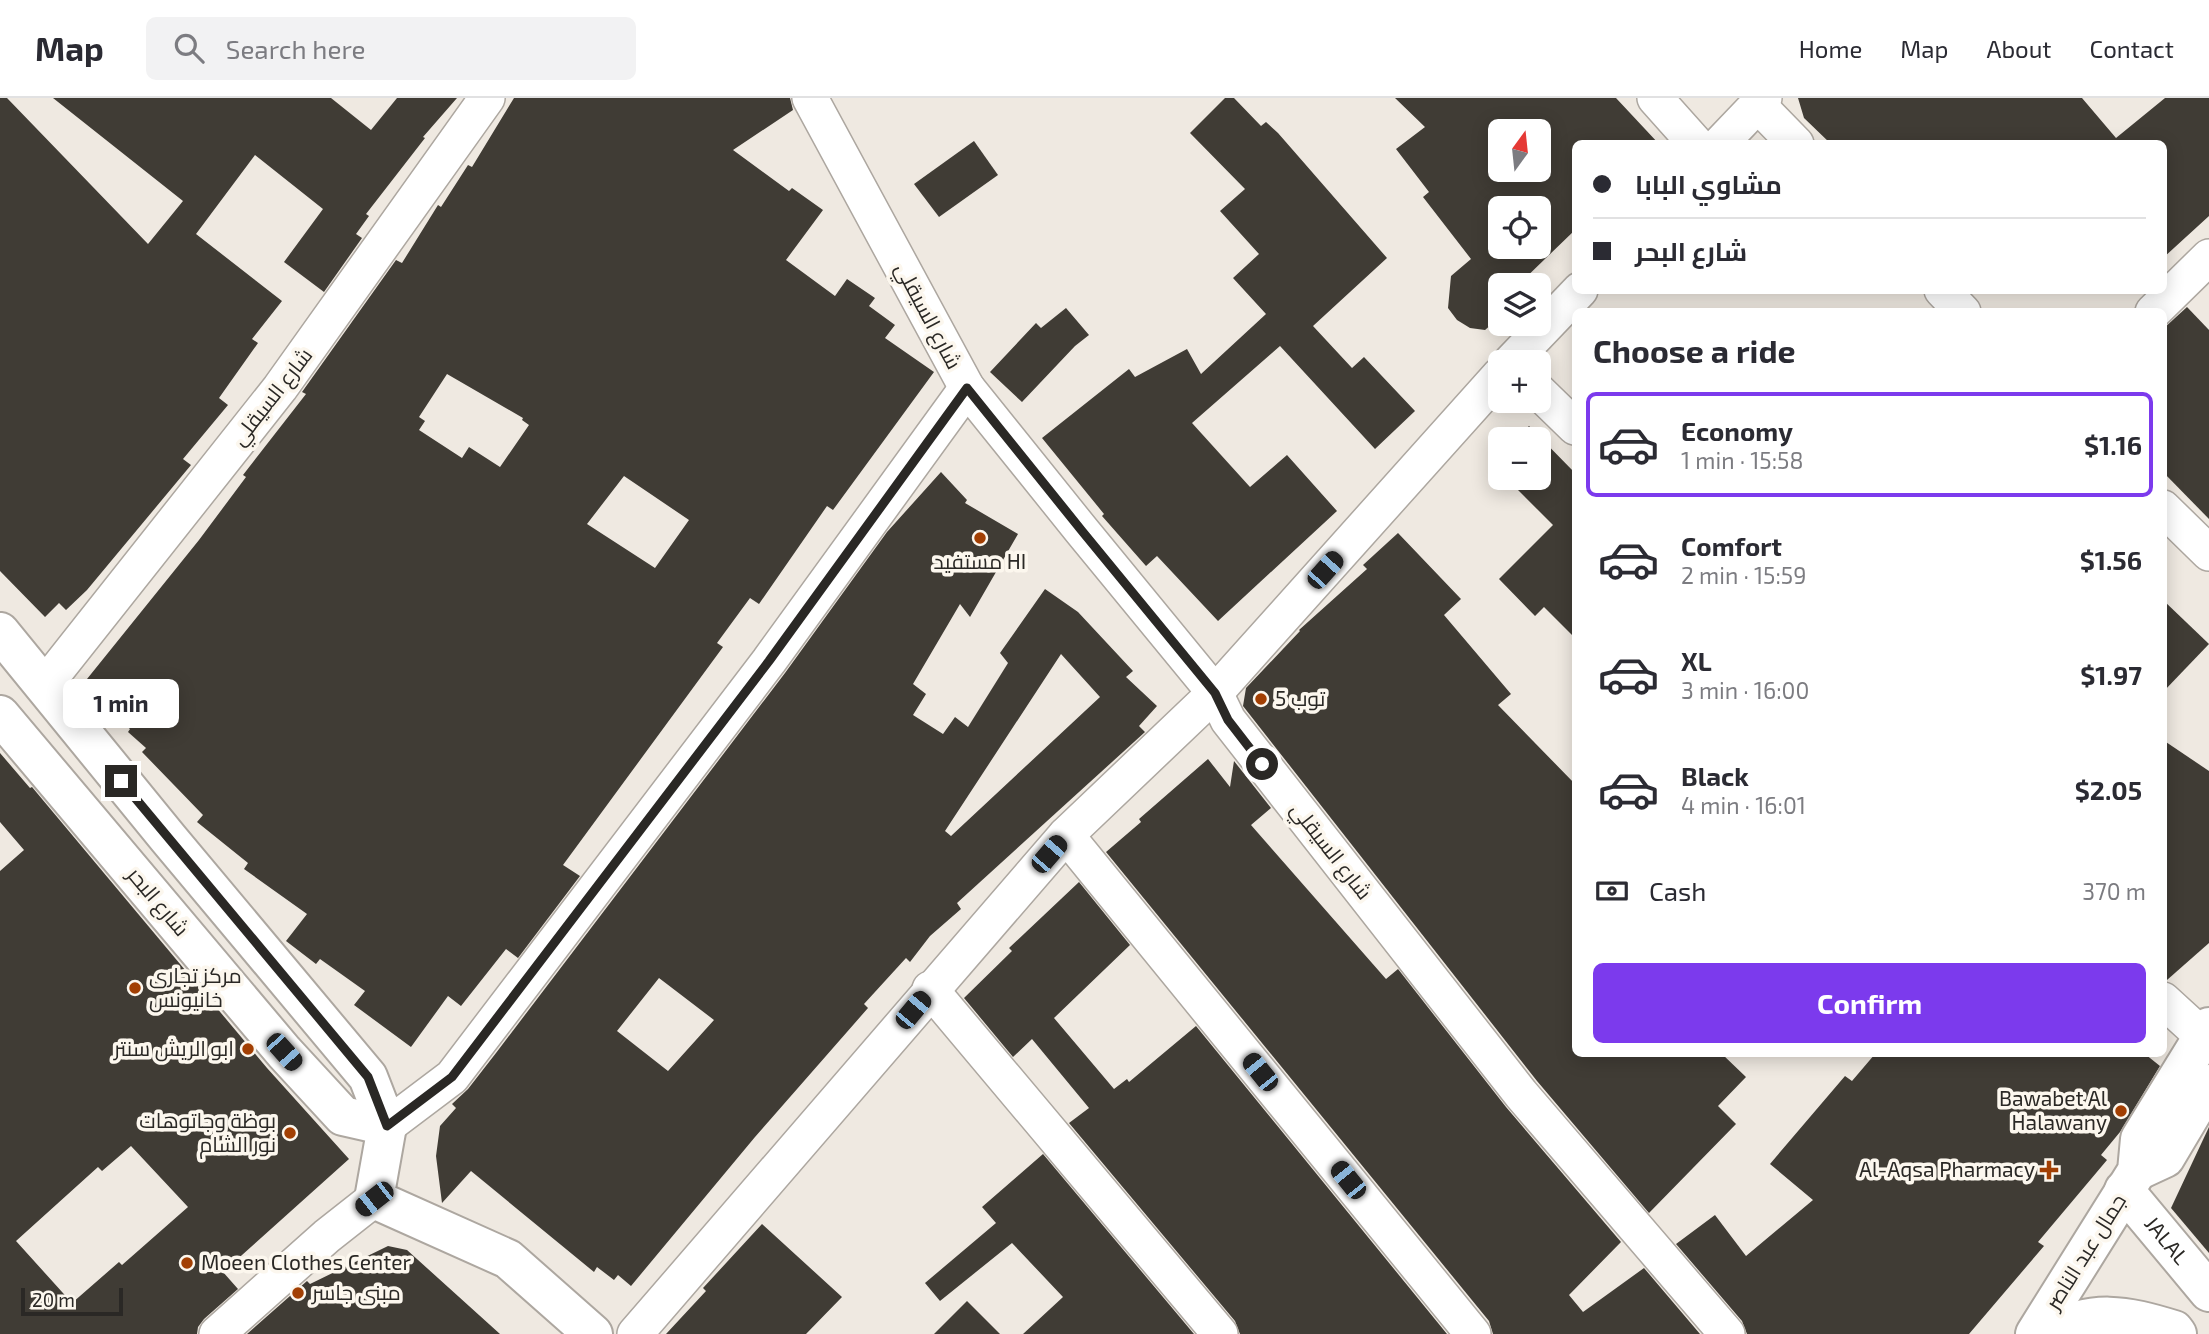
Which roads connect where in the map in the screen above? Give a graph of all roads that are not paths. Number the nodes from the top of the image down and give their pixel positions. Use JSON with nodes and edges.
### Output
{"nodes":[{"id":1,"x":486,"y":98,"type":"edge"},
{"id":2,"x":810,"y":98,"type":"edge"},
{"id":3,"x":1655,"y":98,"type":"edge"},
{"id":4,"x":1761,"y":101,"type":"edge"},
{"id":5,"x":1692,"y":140,"type":"edge"},
{"id":6,"x":1724,"y":140,"type":"edge"},
{"id":7,"x":1793,"y":140,"type":"edge"},
{"id":8,"x":2209,"y":257,"type":"edge"},
{"id":9,"x":1576,"y":294,"type":"edge"},
{"id":10,"x":1946,"y":294,"type":"edge"},
{"id":11,"x":1959,"y":308,"type":"edge"},
{"id":12,"x":2157,"y":308,"type":"edge"},
{"id":13,"x":1522,"y":350,"type":"edge"},
{"id":14,"x":1488,"y":387,"type":"edge"},
{"id":15,"x":967,"y":388,"type":"junction"},
{"id":16,"x":1551,"y":404,"type":"edge"},
{"id":17,"x":1572,"y":424,"type":"edge"},
{"id":18,"x":2167,"y":513,"type":"edge"},
{"id":19,"x":2209,"y":553,"type":"edge"},
{"id":20,"x":0,"y":632,"type":"edge"},
{"id":21,"x":44,"y":686,"type":"junction"},
{"id":22,"x":1215,"y":693,"type":"junction"},
{"id":23,"x":0,"y":715,"type":"edge"},
{"id":24,"x":1066,"y":835,"type":"junction"},
{"id":25,"x":930,"y":989,"type":"junction"},
{"id":26,"x":2167,"y":1003,"type":"edge"},
{"id":27,"x":2207,"y":1035,"type":"edge"},
{"id":28,"x":2209,"y":1084,"type":"edge"},
{"id":29,"x":387,"y":1126,"type":"junction"},
{"id":30,"x":2130,"y":1181,"type":"junction"},
{"id":31,"x":374,"y":1199,"type":"junction"},
{"id":32,"x":2209,"y":1292,"type":"edge"},
{"id":33,"x":217,"y":1334,"type":"edge"},
{"id":34,"x":593,"y":1334,"type":"edge"},
{"id":35,"x":635,"y":1334,"type":"edge"},
{"id":36,"x":1220,"y":1334,"type":"edge"},
{"id":37,"x":1473,"y":1334,"type":"edge"},
{"id":38,"x":1727,"y":1334,"type":"edge"},
{"id":39,"x":2035,"y":1334,"type":"edge"},
{"id":40,"x":2046,"y":1334,"type":"edge"},
{"id":41,"x":2177,"y":1334,"type":"edge"}],
"edges":[{"from":1,"to":21,"type":"street","name":"شارع السيقلي"},
{"from":2,"to":15,"type":"street","name":"شارع السيقلي"},
{"from":3,"to":5,"type":"street"},
{"from":4,"to":6,"type":"street"},
{"from":4,"to":7,"type":"street"},
{"from":8,"to":12,"type":"street"},
{"from":9,"to":13,"type":"street"},
{"from":10,"to":11,"type":"street"},
{"from":14,"to":22,"type":"street"},
{"from":15,"to":22,"type":"street","name":"شارع السيقلي"},
{"from":15,"to":29,"type":"street"},
{"from":16,"to":17,"type":"street"},
{"from":18,"to":19,"type":"street"},
{"from":20,"to":21,"type":"main road"},
{"from":21,"to":29,"type":"main road"},
{"from":22,"to":24,"type":"street"},
{"from":22,"to":38,"type":"street","name":"شارع السيقلي"},
{"from":23,"to":29,"type":"main road","name":"شارع البحر"},
{"from":24,"to":25,"type":"street"},
{"from":24,"to":37,"type":"street"},
{"from":25,"to":35,"type":"street"},
{"from":25,"to":36,"type":"street"},
{"from":26,"to":27,"type":"street"},
{"from":27,"to":30,"type":"main road","name":"جمال عبد الناصر"},
{"from":28,"to":30,"type":"main road","name":"جمال عبد الناصر"},
{"from":29,"to":31,"type":"main road"},
{"from":30,"to":32,"type":"main road","name":"JALAL"},
{"from":30,"to":39,"type":"main road","name":"جمال عبد الناصر"},
{"from":31,"to":33,"type":"street"},
{"from":31,"to":34,"type":"main road"},
{"from":40,"to":41,"type":"main road"}]}
